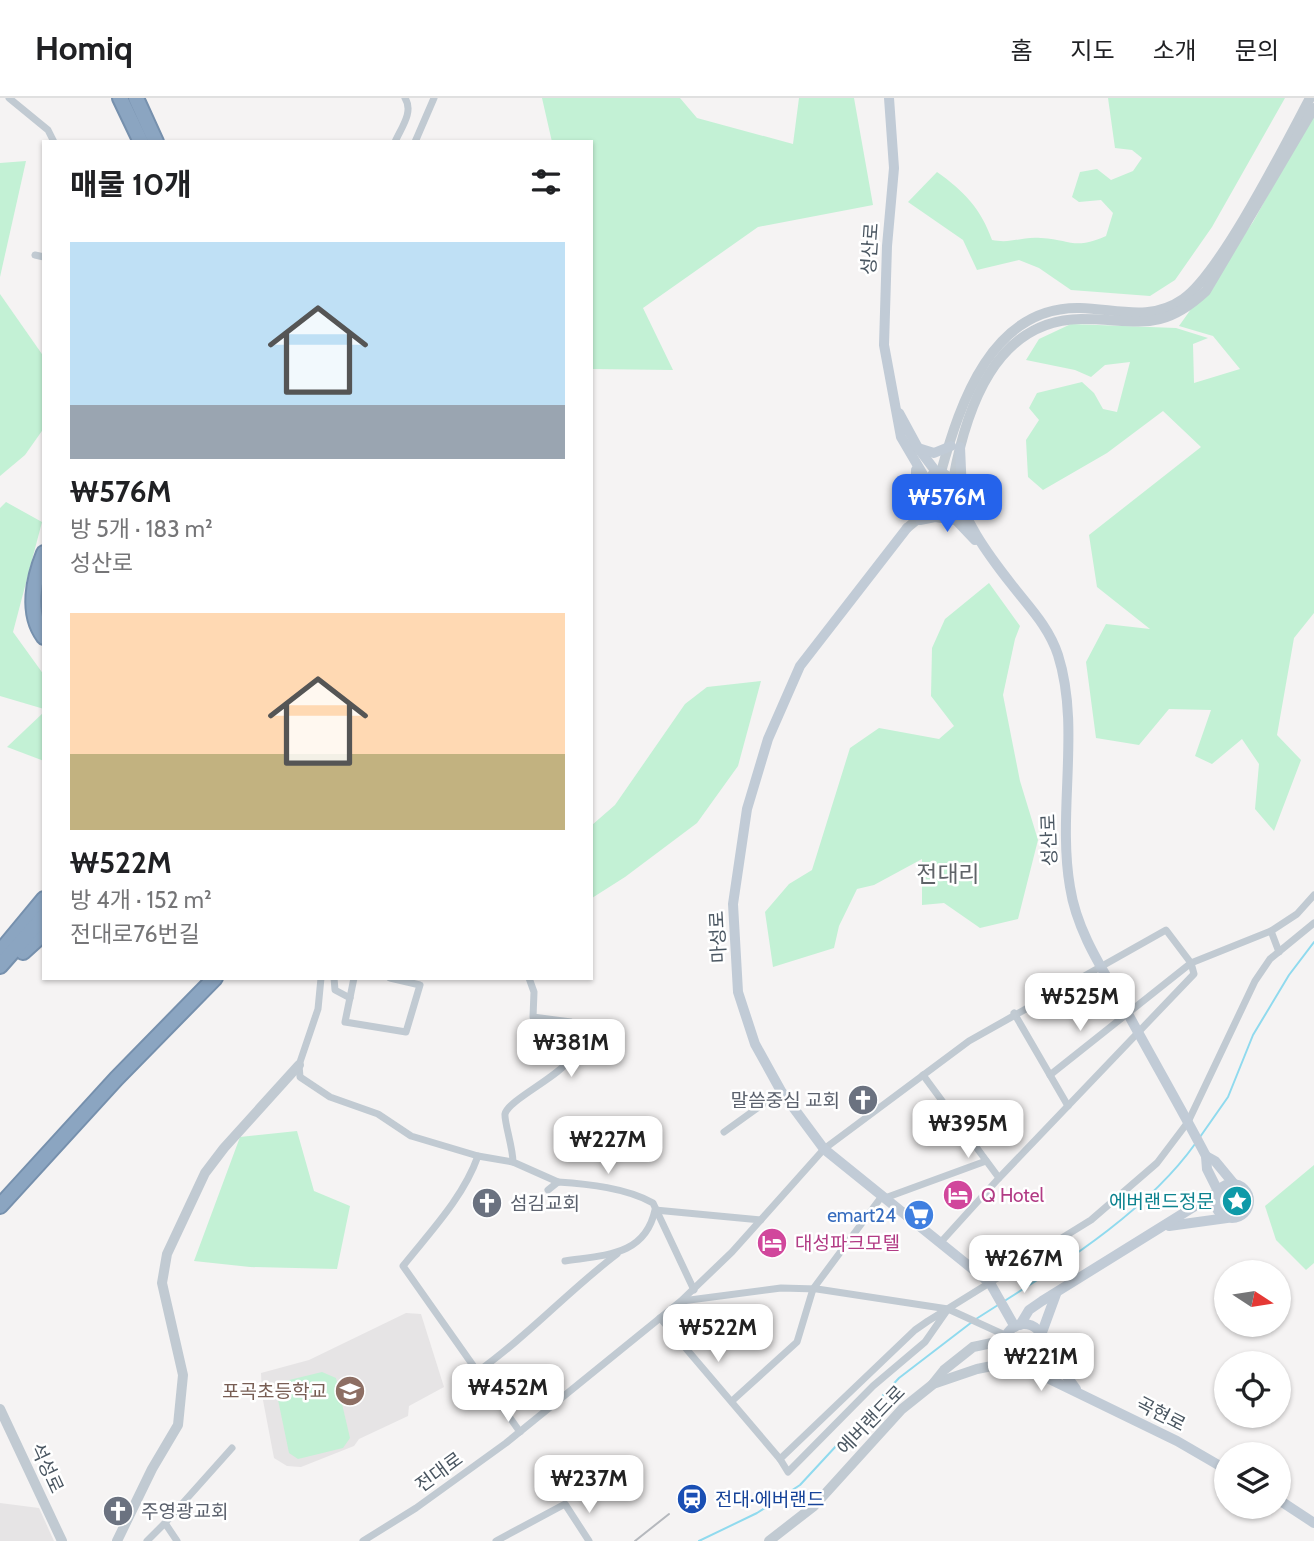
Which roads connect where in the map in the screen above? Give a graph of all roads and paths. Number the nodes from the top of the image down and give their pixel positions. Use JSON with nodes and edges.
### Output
{"nodes":[{"id":1,"x":9,"y":98,"type":"edge"},
{"id":2,"x":120,"y":98,"type":"edge"},
{"id":3,"x":136,"y":98,"type":"edge"},
{"id":4,"x":405,"y":98,"type":"edge"},
{"id":5,"x":434,"y":98,"type":"edge"},
{"id":6,"x":889,"y":98,"type":"edge"},
{"id":7,"x":1310,"y":98,"type":"edge"},
{"id":8,"x":1314,"y":108,"type":"edge"},
{"id":9,"x":53,"y":140,"type":"edge"},
{"id":10,"x":140,"y":140,"type":"edge"},
{"id":11,"x":155,"y":140,"type":"edge"},
{"id":12,"x":396,"y":140,"type":"edge"},
{"id":13,"x":416,"y":140,"type":"edge"},
{"id":14,"x":35,"y":255,"type":"dead end"},
{"id":15,"x":42,"y":257,"type":"edge"},
{"id":16,"x":893,"y":402,"type":"junction"},
{"id":17,"x":955,"y":447,"type":"junction"},
{"id":18,"x":918,"y":449,"type":"junction"},
{"id":19,"x":916,"y":467,"type":"junction"},
{"id":20,"x":939,"y":473,"type":"junction"},
{"id":21,"x":953,"y":484,"type":"junction"},
{"id":22,"x":928,"y":486,"type":"junction"},
{"id":23,"x":943,"y":499,"type":"junction"},
{"id":24,"x":918,"y":516,"type":"junction"},
{"id":25,"x":956,"y":520,"type":"junction"},
{"id":26,"x":907,"y":528,"type":"joint"},
{"id":27,"x":972,"y":530,"type":"junction"},
{"id":28,"x":982,"y":546,"type":"junction"},
{"id":29,"x":42,"y":559,"type":"edge"},
{"id":30,"x":42,"y":632,"type":"edge"},
{"id":31,"x":1314,"y":895,"type":"edge"},
{"id":32,"x":42,"y":902,"type":"edge"},
{"id":33,"x":42,"y":918,"type":"edge"},
{"id":34,"x":1314,"y":923,"type":"edge"},
{"id":35,"x":1271,"y":931,"type":"junction"},
{"id":36,"x":42,"y":935,"type":"edge"},
{"id":37,"x":0,"y":952,"type":"edge"},
{"id":38,"x":1279,"y":952,"type":"junction"},
{"id":39,"x":1191,"y":963,"type":"junction"},
{"id":40,"x":0,"y":966,"type":"edge"},
{"id":41,"x":1100,"y":966,"type":"junction"},
{"id":42,"x":0,"y":976,"type":"edge"},
{"id":43,"x":200,"y":980,"type":"edge"},
{"id":44,"x":213,"y":980,"type":"edge"},
{"id":45,"x":321,"y":980,"type":"edge"},
{"id":46,"x":334,"y":980,"type":"edge"},
{"id":47,"x":354,"y":980,"type":"edge"},
{"id":48,"x":398,"y":980,"type":"edge"},
{"id":49,"x":530,"y":980,"type":"edge"},
{"id":50,"x":350,"y":998,"type":"junction"},
{"id":51,"x":1014,"y":1013,"type":"junction"},
{"id":52,"x":1127,"y":1013,"type":"junction"},
{"id":53,"x":1137,"y":1032,"type":"junction"},
{"id":54,"x":299,"y":1065,"type":"junction"},
{"id":55,"x":923,"y":1075,"type":"junction"},
{"id":56,"x":1050,"y":1075,"type":"junction"},
{"id":57,"x":781,"y":1091,"type":"junction"},
{"id":58,"x":1068,"y":1106,"type":"junction"},
{"id":59,"x":1189,"y":1124,"type":"junction"},
{"id":60,"x":724,"y":1132,"type":"dead end"},
{"id":61,"x":824,"y":1149,"type":"junction"},
{"id":62,"x":478,"y":1156,"type":"junction"},
{"id":63,"x":1206,"y":1156,"type":"junction"},
{"id":64,"x":513,"y":1161,"type":"junction"},
{"id":65,"x":986,"y":1161,"type":"junction"},
{"id":66,"x":999,"y":1178,"type":"junction"},
{"id":67,"x":558,"y":1182,"type":"junction"},
{"id":68,"x":1234,"y":1184,"type":"junction"},
{"id":69,"x":548,"y":1190,"type":"dead end"},
{"id":70,"x":0,"y":1192,"type":"edge"},
{"id":71,"x":1217,"y":1192,"type":"junction"},
{"id":72,"x":884,"y":1197,"type":"junction"},
{"id":73,"x":0,"y":1206,"type":"edge"},
{"id":74,"x":655,"y":1209,"type":"junction"},
{"id":75,"x":1227,"y":1219,"type":"junction"},
{"id":76,"x":761,"y":1220,"type":"junction"},
{"id":77,"x":1163,"y":1228,"type":"junction"},
{"id":78,"x":941,"y":1242,"type":"junction"},
{"id":79,"x":620,"y":1251,"type":"junction"},
{"id":80,"x":565,"y":1261,"type":"dead end"},
{"id":81,"x":992,"y":1285,"type":"junction"},
{"id":82,"x":813,"y":1289,"type":"junction"},
{"id":83,"x":694,"y":1290,"type":"junction"},
{"id":84,"x":1056,"y":1294,"type":"junction"},
{"id":85,"x":681,"y":1301,"type":"junction"},
{"id":86,"x":948,"y":1309,"type":"junction"},
{"id":87,"x":660,"y":1318,"type":"junction"},
{"id":88,"x":1012,"y":1332,"type":"junction"},
{"id":89,"x":1042,"y":1340,"type":"junction"},
{"id":90,"x":1020,"y":1361,"type":"junction"},
{"id":91,"x":477,"y":1372,"type":"junction"},
{"id":92,"x":932,"y":1384,"type":"junction"},
{"id":93,"x":1078,"y":1391,"type":"junction"},
{"id":94,"x":732,"y":1401,"type":"junction"},
{"id":95,"x":0,"y":1409,"type":"edge"},
{"id":96,"x":520,"y":1432,"type":"junction"},
{"id":97,"x":232,"y":1448,"type":"dead end"},
{"id":98,"x":780,"y":1459,"type":"junction"},
{"id":99,"x":1214,"y":1462,"type":"edge"},
{"id":100,"x":1291,"y":1508,"type":"edge"},
{"id":101,"x":165,"y":1523,"type":"junction"},
{"id":102,"x":1314,"y":1523,"type":"edge"},
{"id":103,"x":62,"y":1541,"type":"edge"},
{"id":104,"x":117,"y":1541,"type":"edge"},
{"id":105,"x":148,"y":1541,"type":"edge"},
{"id":106,"x":177,"y":1541,"type":"edge"},
{"id":107,"x":363,"y":1541,"type":"edge"},
{"id":108,"x":495,"y":1541,"type":"edge"},
{"id":109,"x":589,"y":1541,"type":"edge"},
{"id":110,"x":769,"y":1541,"type":"edge"}],
"edges":[{"from":1,"to":9,"type":"street"},
{"from":2,"to":10,"type":"highway"},
{"from":3,"to":11,"type":"highway"},
{"from":4,"to":12,"type":"street"},
{"from":5,"to":13,"type":"street"},
{"from":6,"to":16,"type":"main road","name":"성산로"},
{"from":7,"to":17,"type":"street"},
{"from":8,"to":17,"type":"street"},
{"from":14,"to":15,"type":"street"},
{"from":16,"to":18,"type":"main road"},
{"from":16,"to":19,"type":"main road","name":"성산로"},
{"from":17,"to":18,"type":"main road"},
{"from":17,"to":20,"type":"street"},
{"from":17,"to":21,"type":"street"},
{"from":17,"to":27,"type":"main road"},
{"from":18,"to":20,"type":"main road"},
{"from":19,"to":22,"type":"main road"},
{"from":19,"to":24,"type":"main road"},
{"from":20,"to":21,"type":"main road"},
{"from":20,"to":22,"type":"main road"},
{"from":21,"to":23,"type":"main road"},
{"from":21,"to":27,"type":"main road"},
{"from":22,"to":23,"type":"main road"},
{"from":22,"to":24,"type":"street"},
{"from":23,"to":24,"type":"street"},
{"from":23,"to":25,"type":"main road"},
{"from":24,"to":25,"type":"main road"},
{"from":24,"to":26,"type":"street"},
{"from":25,"to":28,"type":"main road"},
{"from":26,"to":57,"type":"main road","name":"마성로"},
{"from":27,"to":28,"type":"main road"},
{"from":28,"to":41,"type":"main road","name":"성산로"},
{"from":29,"to":30,"type":"highway"},
{"from":31,"to":35,"type":"street"},
{"from":32,"to":37,"type":"highway"},
{"from":33,"to":40,"type":"highway"},
{"from":34,"to":38,"type":"street"},
{"from":35,"to":38,"type":"street"},
{"from":35,"to":39,"type":"street"},
{"from":36,"to":42,"type":"highway"},
{"from":38,"to":59,"type":"street"},
{"from":39,"to":41,"type":"street","name":"전대로"},
{"from":39,"to":52,"type":"street"},
{"from":39,"to":53,"type":"street"},
{"from":41,"to":51,"type":"street","name":"전대로"},
{"from":41,"to":52,"type":"main road","name":"성산로"},
{"from":43,"to":70,"type":"highway"},
{"from":44,"to":73,"type":"highway"},
{"from":45,"to":54,"type":"street"},
{"from":46,"to":50,"type":"street"},
{"from":47,"to":50,"type":"street"},
{"from":48,"to":50,"type":"street"},
{"from":49,"to":64,"type":"street"},
{"from":51,"to":55,"type":"street","name":"전대로"},
{"from":51,"to":56,"type":"street"},
{"from":52,"to":53,"type":"main road","name":"성산로"},
{"from":52,"to":56,"type":"street"},
{"from":53,"to":58,"type":"street"},
{"from":53,"to":59,"type":"main road","name":"성산로"},
{"from":54,"to":62,"type":"street"},
{"from":54,"to":104,"type":"street"},
{"from":55,"to":61,"type":"street","name":"전대로"},
{"from":55,"to":65,"type":"street"},
{"from":56,"to":58,"type":"street"},
{"from":57,"to":60,"type":"street"},
{"from":57,"to":61,"type":"main road","name":"마성로"},
{"from":58,"to":66,"type":"street"},
{"from":59,"to":63,"type":"main road","name":"성산로"},
{"from":59,"to":81,"type":"street"},
{"from":61,"to":72,"type":"main road","name":"마성로"},
{"from":61,"to":76,"type":"street","name":"전대로"},
{"from":62,"to":64,"type":"street"},
{"from":62,"to":91,"type":"street"},
{"from":63,"to":68,"type":"main road"},
{"from":63,"to":71,"type":"main road"},
{"from":64,"to":67,"type":"street"},
{"from":65,"to":66,"type":"street"},
{"from":65,"to":72,"type":"street"},
{"from":66,"to":78,"type":"street"},
{"from":67,"to":69,"type":"street"},
{"from":67,"to":74,"type":"street"},
{"from":68,"to":71,"type":"main road"},
{"from":68,"to":75,"type":"main road"},
{"from":71,"to":75,"type":"main road"},
{"from":71,"to":77,"type":"main road"},
{"from":72,"to":78,"type":"main road","name":"마성로"},
{"from":72,"to":82,"type":"street"},
{"from":74,"to":76,"type":"street"},
{"from":74,"to":79,"type":"street"},
{"from":74,"to":83,"type":"street"},
{"from":75,"to":77,"type":"main road"},
{"from":76,"to":83,"type":"street","name":"전대로"},
{"from":77,"to":84,"type":"main road"},
{"from":78,"to":81,"type":"main road","name":"마성로"},
{"from":79,"to":80,"type":"street"},
{"from":79,"to":91,"type":"street"},
{"from":81,"to":86,"type":"street"},
{"from":81,"to":88,"type":"main road"},
{"from":82,"to":85,"type":"street"},
{"from":82,"to":86,"type":"street"},
{"from":82,"to":94,"type":"street"},
{"from":83,"to":85,"type":"street","name":"전대로"},
{"from":84,"to":88,"type":"main road"},
{"from":84,"to":89,"type":"main road"},
{"from":85,"to":87,"type":"street","name":"전대로"},
{"from":86,"to":88,"type":"street"},
{"from":86,"to":98,"type":"street"},
{"from":86,"to":98,"type":"street"},
{"from":87,"to":94,"type":"street"},
{"from":87,"to":96,"type":"street","name":"전대로"},
{"from":88,"to":89,"type":"main road"},
{"from":88,"to":90,"type":"main road"},
{"from":88,"to":92,"type":"street","name":"에버랜드로"},
{"from":89,"to":90,"type":"main road"},
{"from":89,"to":93,"type":"main road"},
{"from":90,"to":92,"type":"street"},
{"from":90,"to":93,"type":"main road","name":"곡현로"},
{"from":91,"to":96,"type":"street"},
{"from":92,"to":110,"type":"street","name":"에버랜드로"},
{"from":93,"to":99,"type":"main road","name":"곡현로"},
{"from":94,"to":98,"type":"street"},
{"from":95,"to":103,"type":"street","name":"석성로"},
{"from":96,"to":107,"type":"street","name":"전대로"},
{"from":97,"to":101,"type":"street"},
{"from":100,"to":102,"type":"main road"},
{"from":101,"to":105,"type":"street"},
{"from":101,"to":106,"type":"street"},
{"from":108,"to":109,"type":"street"}]}
